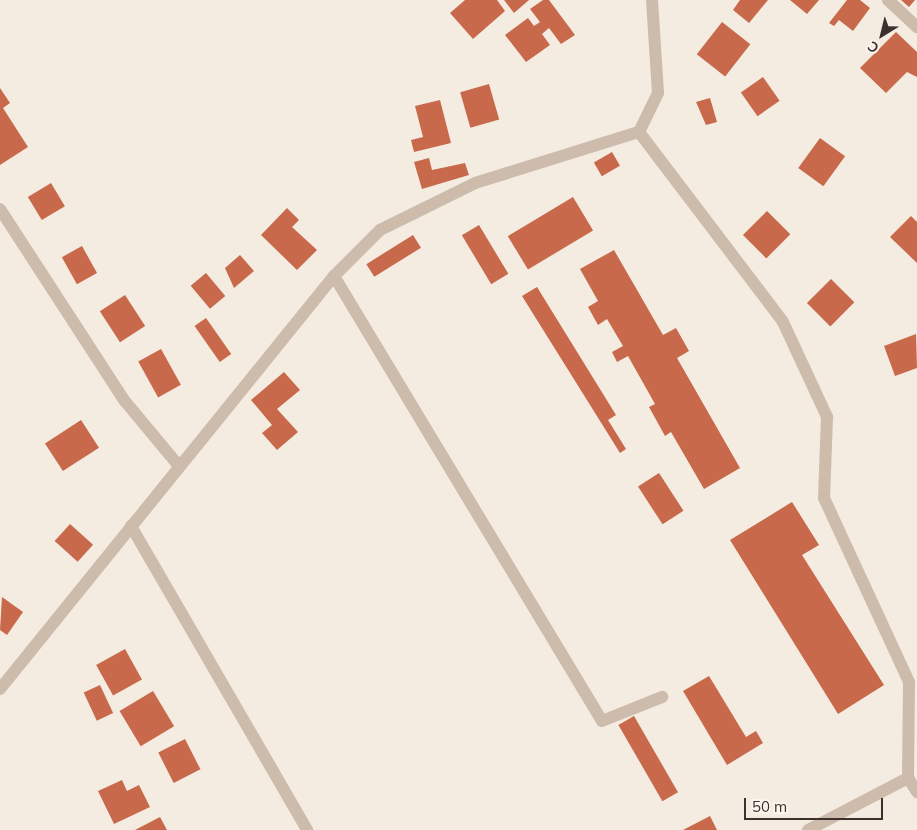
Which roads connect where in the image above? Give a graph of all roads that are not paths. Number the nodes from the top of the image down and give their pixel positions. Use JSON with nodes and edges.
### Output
{"nodes":[{"id":1,"x":652,"y":0,"type":"edge"},
{"id":2,"x":888,"y":0,"type":"edge"},
{"id":3,"x":917,"y":27,"type":"edge"},
{"id":4,"x":639,"y":132,"type":"junction"},
{"id":5,"x":0,"y":209,"type":"edge"},
{"id":6,"x":334,"y":276,"type":"junction"},
{"id":7,"x":179,"y":466,"type":"junction"},
{"id":8,"x":130,"y":526,"type":"junction"},
{"id":9,"x":0,"y":689,"type":"edge"},
{"id":10,"x":662,"y":697,"type":"dead end"},
{"id":11,"x":908,"y":778,"type":"junction"},
{"id":12,"x":917,"y":792,"type":"edge"},
{"id":13,"x":307,"y":830,"type":"edge"},
{"id":14,"x":808,"y":830,"type":"edge"}],
"edges":[{"from":1,"to":4,"type":"street"},
{"from":2,"to":3,"type":"street"},
{"from":4,"to":6,"type":"street"},
{"from":4,"to":11,"type":"street"},
{"from":5,"to":7,"type":"street"},
{"from":6,"to":7,"type":"street"},
{"from":6,"to":10,"type":"street"},
{"from":7,"to":8,"type":"street"},
{"from":8,"to":9,"type":"street"},
{"from":8,"to":13,"type":"street"},
{"from":11,"to":12,"type":"street"},
{"from":11,"to":14,"type":"street"}]}
